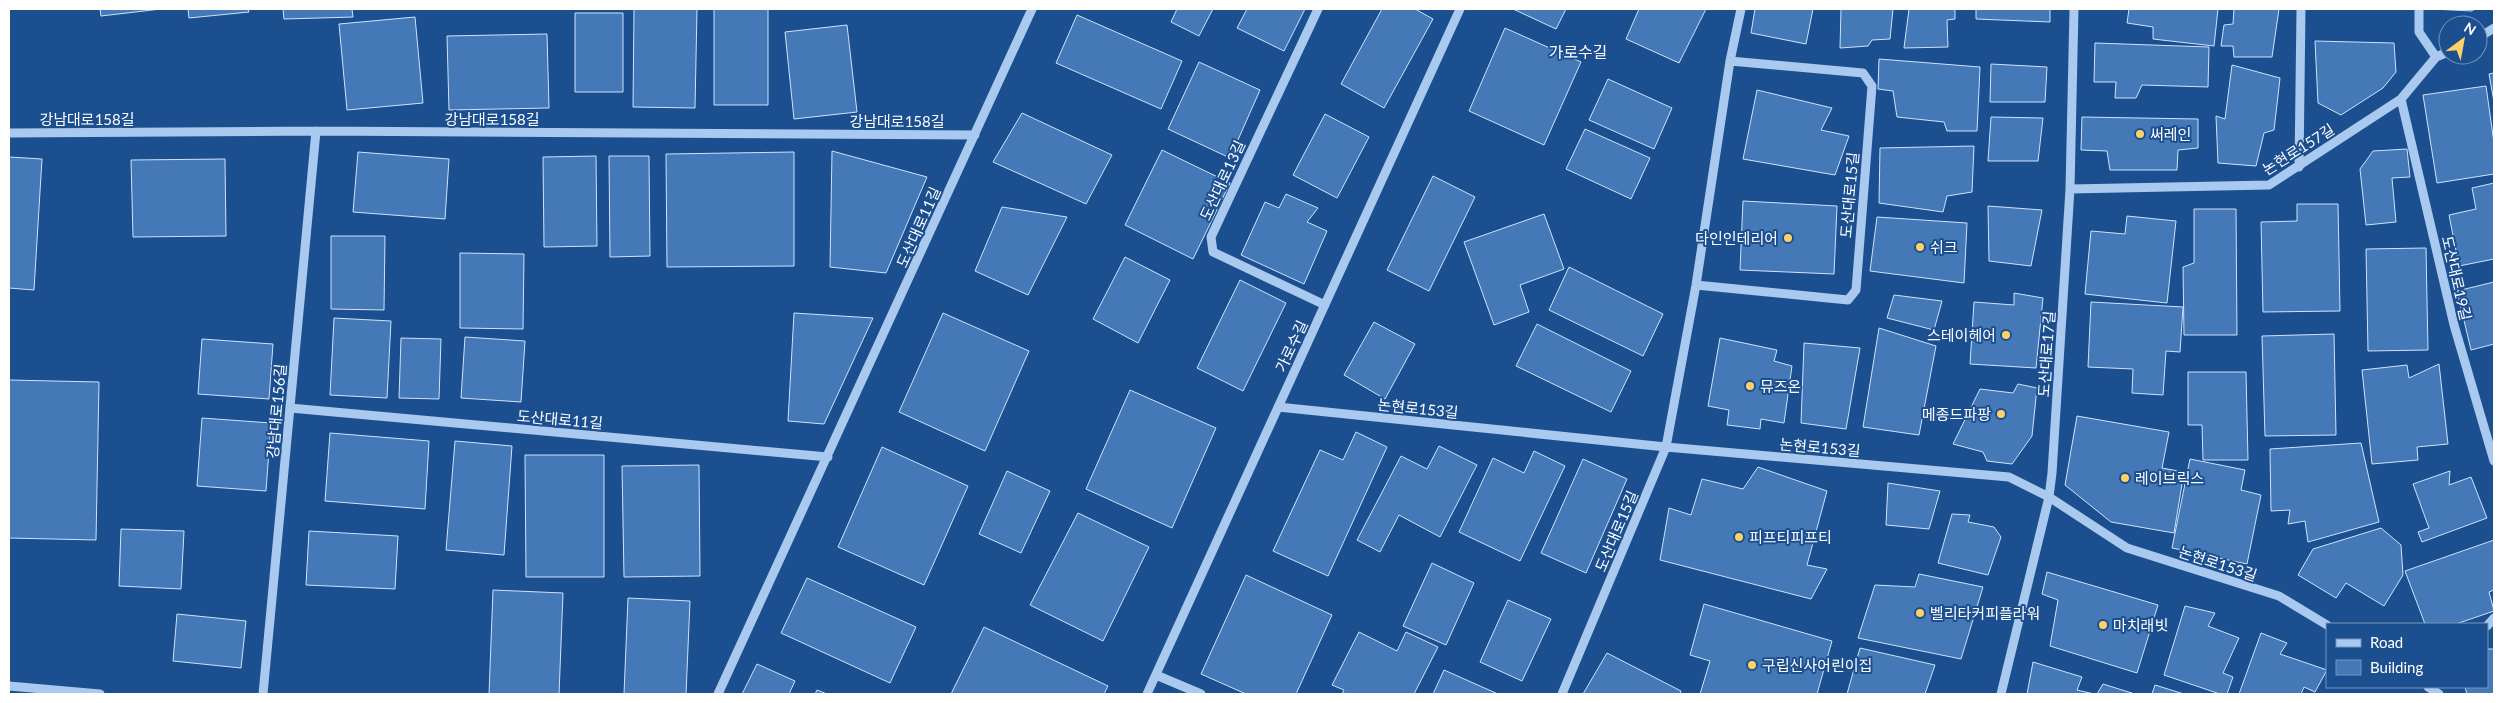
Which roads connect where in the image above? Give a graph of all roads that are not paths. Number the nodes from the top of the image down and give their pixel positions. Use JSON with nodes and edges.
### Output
{"nodes":[{"id":1,"x":1032,"y":9,"type":"edge"},
{"id":2,"x":1318,"y":9,"type":"edge"},
{"id":3,"x":1460,"y":9,"type":"edge"},
{"id":4,"x":1741,"y":9,"type":"edge"},
{"id":5,"x":2074,"y":9,"type":"edge"},
{"id":6,"x":2301,"y":9,"type":"edge"},
{"id":7,"x":2419,"y":9,"type":"edge"},
{"id":8,"x":2436,"y":57,"type":"joint"},
{"id":9,"x":1730,"y":61,"type":"junction"},
{"id":10,"x":2401,"y":99,"type":"junction"},
{"id":11,"x":316,"y":131,"type":"junction"},
{"id":12,"x":9,"y":133,"type":"edge"},
{"id":13,"x":974,"y":135,"type":"junction"},
{"id":14,"x":2299,"y":166,"type":"junction"},
{"id":15,"x":2070,"y":189,"type":"junction"},
{"id":16,"x":1696,"y":285,"type":"junction"},
{"id":17,"x":1324,"y":305,"type":"junction"},
{"id":18,"x":1278,"y":407,"type":"junction"},
{"id":19,"x":290,"y":408,"type":"junction"},
{"id":20,"x":1666,"y":447,"type":"junction"},
{"id":21,"x":828,"y":457,"type":"junction"},
{"id":22,"x":2494,"y":461,"type":"edge"},
{"id":23,"x":2049,"y":497,"type":"junction"},
{"id":24,"x":2326,"y":624,"type":"edge"},
{"id":25,"x":1156,"y":674,"type":"junction"},
{"id":26,"x":9,"y":686,"type":"edge"},
{"id":27,"x":100,"y":694,"type":"edge"},
{"id":28,"x":263,"y":694,"type":"edge"},
{"id":29,"x":718,"y":694,"type":"edge"},
{"id":30,"x":1147,"y":694,"type":"edge"},
{"id":31,"x":1201,"y":694,"type":"edge"},
{"id":32,"x":1562,"y":694,"type":"edge"},
{"id":33,"x":2001,"y":694,"type":"edge"}],
"edges":[{"from":1,"to":13,"type":"street","name":"도산대로11길"},
{"from":2,"to":17,"type":"street","name":"도산대로13길"},
{"from":3,"to":17,"type":"street","name":"가로수길"},
{"from":4,"to":9,"type":"street","name":"도산대로15길"},
{"from":5,"to":15,"type":"street","name":"도산대로17길"},
{"from":6,"to":14,"type":"street"},
{"from":7,"to":8,"type":"street"},
{"from":8,"to":10,"type":"street","name":"논현로157길"},
{"from":9,"to":16,"type":"street","name":"도산대로15길"},
{"from":9,"to":16,"type":"street","name":"도산대로15길"},
{"from":10,"to":14,"type":"street","name":"논현로157길"},
{"from":10,"to":22,"type":"street","name":"도산대로19길"},
{"from":11,"to":12,"type":"street","name":"강남대로158길"},
{"from":11,"to":13,"type":"street","name":"강남대로158길"},
{"from":11,"to":19,"type":"street","name":"강남대로156길"},
{"from":13,"to":21,"type":"street","name":"도산대로11길"},
{"from":14,"to":15,"type":"street","name":"논현로157길"},
{"from":15,"to":23,"type":"street","name":"도산대로17길"},
{"from":16,"to":20,"type":"street","name":"도산대로15길"},
{"from":17,"to":18,"type":"street","name":"가로수길"},
{"from":18,"to":20,"type":"street","name":"논현로153길"},
{"from":18,"to":25,"type":"street","name":"가로수길"},
{"from":19,"to":21,"type":"street","name":"도산대로11길"},
{"from":19,"to":28,"type":"street","name":"강남대로156길"},
{"from":20,"to":23,"type":"street","name":"논현로153길"},
{"from":20,"to":32,"type":"street","name":"도산대로15길"},
{"from":21,"to":29,"type":"street","name":"도산대로11길"},
{"from":23,"to":24,"type":"street","name":"논현로153길"},
{"from":23,"to":33,"type":"street","name":"도산대로17길"},
{"from":25,"to":30,"type":"street","name":"가로수길"},
{"from":25,"to":31,"type":"street"},
{"from":26,"to":27,"type":"street"}]}
